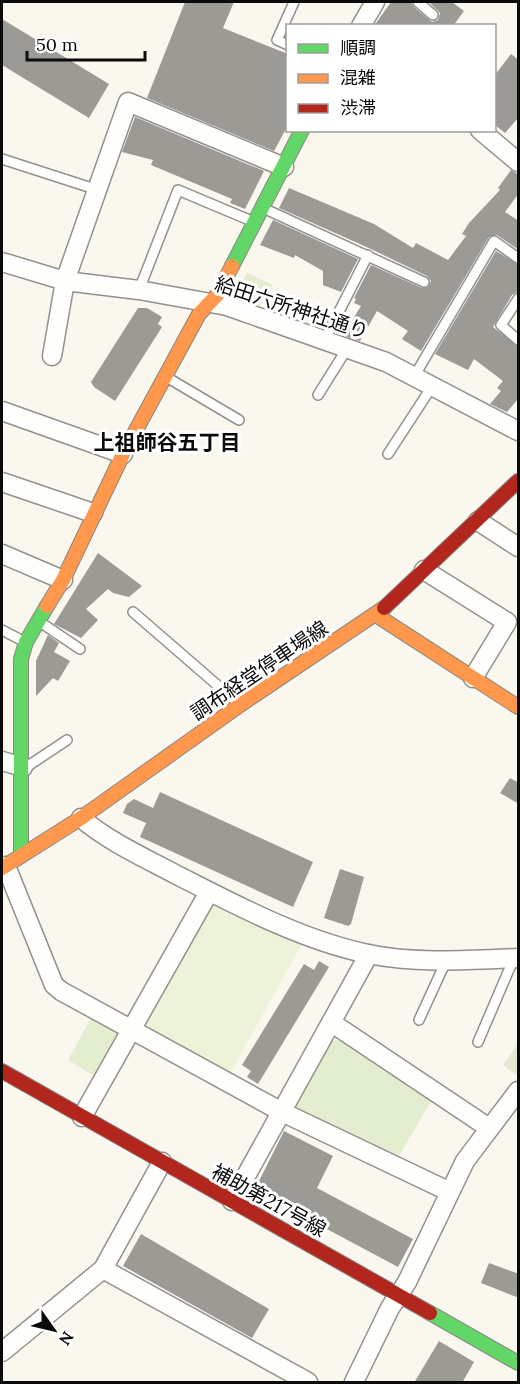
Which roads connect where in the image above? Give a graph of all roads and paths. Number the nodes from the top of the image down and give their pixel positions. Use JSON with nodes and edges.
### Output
{"nodes":[{"id":1,"x":294,"y":2,"type":"edge"},
{"id":2,"x":418,"y":2,"type":"edge"},
{"id":3,"x":370,"y":3,"type":"edge"},
{"id":4,"x":433,"y":15,"type":"dead end"},
{"id":5,"x":362,"y":24,"type":"edge"},
{"id":6,"x":286,"y":44,"type":"edge"},
{"id":7,"x":301,"y":132,"type":"edge"},
{"id":8,"x":482,"y":132,"type":"edge"},
{"id":9,"x":2,"y":159,"type":"edge"},
{"id":10,"x":519,"y":162,"type":"edge"},
{"id":11,"x":284,"y":167,"type":"junction"},
{"id":12,"x":98,"y":190,"type":"junction"},
{"id":13,"x":263,"y":208,"type":"junction"},
{"id":14,"x":256,"y":222,"type":"junction"},
{"id":15,"x":368,"y":255,"type":"junction"},
{"id":16,"x":519,"y":258,"type":"edge"},
{"id":17,"x":2,"y":262,"type":"edge"},
{"id":18,"x":65,"y":281,"type":"junction"},
{"id":19,"x":423,"y":282,"type":"dead end"},
{"id":20,"x":139,"y":290,"type":"junction"},
{"id":21,"x":519,"y":299,"type":"edge"},
{"id":22,"x":210,"y":302,"type":"junction"},
{"id":23,"x":325,"y":339,"type":"junction"},
{"id":24,"x":519,"y":340,"type":"edge"},
{"id":25,"x":348,"y":347,"type":"junction"},
{"id":26,"x":52,"y":356,"type":"dead end"},
{"id":27,"x":415,"y":375,"type":"junction"},
{"id":28,"x":166,"y":376,"type":"junction"},
{"id":29,"x":433,"y":385,"type":"junction"},
{"id":30,"x":318,"y":395,"type":"dead end"},
{"id":31,"x":2,"y":411,"type":"edge"},
{"id":32,"x":239,"y":420,"type":"dead end"},
{"id":33,"x":519,"y":431,"type":"edge"},
{"id":34,"x":123,"y":454,"type":"junction"},
{"id":35,"x":388,"y":454,"type":"dead end"},
{"id":36,"x":519,"y":481,"type":"edge"},
{"id":37,"x":2,"y":482,"type":"edge"},
{"id":38,"x":93,"y":513,"type":"junction"},
{"id":39,"x":478,"y":521,"type":"junction"},
{"id":40,"x":519,"y":547,"type":"edge"},
{"id":41,"x":2,"y":554,"type":"edge"},
{"id":42,"x":424,"y":570,"type":"junction"},
{"id":43,"x":63,"y":580,"type":"junction"},
{"id":44,"x":133,"y":612,"type":"dead end"},
{"id":45,"x":376,"y":615,"type":"junction"},
{"id":46,"x":39,"y":621,"type":"junction"},
{"id":47,"x":2,"y":630,"type":"edge"},
{"id":48,"x":26,"y":642,"type":"junction"},
{"id":49,"x":80,"y":649,"type":"dead end"},
{"id":50,"x":473,"y":678,"type":"junction"},
{"id":51,"x":240,"y":705,"type":"junction"},
{"id":52,"x":519,"y":707,"type":"edge"},
{"id":53,"x":67,"y":740,"type":"dead end"},
{"id":54,"x":2,"y":761,"type":"edge"},
{"id":55,"x":23,"y":767,"type":"junction"},
{"id":56,"x":81,"y":818,"type":"junction"},
{"id":57,"x":10,"y":863,"type":"edge"},
{"id":58,"x":209,"y":892,"type":"junction"},
{"id":59,"x":369,"y":954,"type":"junction"},
{"id":60,"x":516,"y":958,"type":"edge"},
{"id":61,"x":446,"y":961,"type":"junction"},
{"id":62,"x":419,"y":1020,"type":"dead end"},
{"id":63,"x":332,"y":1023,"type":"junction"},
{"id":64,"x":131,"y":1031,"type":"junction"},
{"id":65,"x":478,"y":1042,"type":"dead end"},
{"id":66,"x":2,"y":1071,"type":"edge"},
{"id":67,"x":519,"y":1092,"type":"edge"},
{"id":68,"x":282,"y":1112,"type":"junction"},
{"id":69,"x":81,"y":1117,"type":"junction"},
{"id":70,"x":489,"y":1128,"type":"junction"},
{"id":71,"x":162,"y":1162,"type":"junction"},
{"id":72,"x":448,"y":1191,"type":"junction"},
{"id":73,"x":232,"y":1202,"type":"junction"},
{"id":74,"x":103,"y":1269,"type":"junction"},
{"id":75,"x":398,"y":1295,"type":"junction"},
{"id":76,"x":2,"y":1352,"type":"edge"},
{"id":77,"x":519,"y":1363,"type":"edge"},
{"id":78,"x":309,"y":1383,"type":"edge"},
{"id":79,"x":354,"y":1383,"type":"edge"}],
"edges":[{"from":1,"to":6,"type":"lane"},
{"from":2,"to":4,"type":"lane"},
{"from":3,"to":5,"type":"street"},
{"from":7,"to":11,"type":"street"},
{"from":8,"to":10,"type":"street"},
{"from":9,"to":12,"type":"lane"},
{"from":11,"to":12,"type":"street"},
{"from":11,"to":13,"type":"street"},
{"from":12,"to":18,"type":"street"},
{"from":13,"to":14,"type":"street"},
{"from":13,"to":15,"type":"lane"},
{"from":14,"to":20,"type":"lane"},
{"from":14,"to":22,"type":"street"},
{"from":15,"to":19,"type":"lane"},
{"from":15,"to":23,"type":"lane"},
{"from":16,"to":27,"type":"lane"},
{"from":17,"to":18,"type":"street","name":"給田六所神社通り"},
{"from":18,"to":20,"type":"street","name":"給田六所神社通り"},
{"from":18,"to":26,"type":"street"},
{"from":20,"to":22,"type":"street","name":"給田六所神社通り"},
{"from":21,"to":24,"type":"lane"},
{"from":22,"to":23,"type":"street","name":"給田六所神社通り"},
{"from":22,"to":28,"type":"street"},
{"from":23,"to":25,"type":"street","name":"給田六所神社通り"},
{"from":25,"to":27,"type":"street","name":"給田六所神社通り"},
{"from":25,"to":30,"type":"lane"},
{"from":27,"to":29,"type":"street","name":"給田六所神社通り"},
{"from":28,"to":32,"type":"lane"},
{"from":28,"to":34,"type":"street"},
{"from":29,"to":33,"type":"street","name":"給田六所神社通り"},
{"from":29,"to":35,"type":"lane"},
{"from":31,"to":34,"type":"street"},
{"from":34,"to":38,"type":"street"},
{"from":36,"to":39,"type":"street","name":"調布経堂停車場線"},
{"from":37,"to":38,"type":"street"},
{"from":38,"to":43,"type":"street"},
{"from":39,"to":40,"type":"street"},
{"from":39,"to":42,"type":"street","name":"調布経堂停車場線"},
{"from":41,"to":43,"type":"street"},
{"from":42,"to":45,"type":"street","name":"調布経堂停車場線"},
{"from":42,"to":50,"type":"street"},
{"from":43,"to":46,"type":"street"},
{"from":44,"to":51,"type":"lane"},
{"from":45,"to":50,"type":"street"},
{"from":45,"to":51,"type":"street","name":"調布経堂停車場線"},
{"from":46,"to":48,"type":"street"},
{"from":46,"to":49,"type":"lane"},
{"from":47,"to":48,"type":"lane"},
{"from":48,"to":55,"type":"street"},
{"from":50,"to":52,"type":"street"},
{"from":51,"to":56,"type":"street","name":"調布経堂停車場線"},
{"from":53,"to":55,"type":"lane"},
{"from":54,"to":55,"type":"street"},
{"from":55,"to":57,"type":"street"},
{"from":56,"to":57,"type":"street","name":"調布経堂停車場線"},
{"from":56,"to":58,"type":"street"},
{"from":57,"to":64,"type":"street"},
{"from":58,"to":59,"type":"street"},
{"from":58,"to":64,"type":"street"},
{"from":59,"to":61,"type":"street"},
{"from":59,"to":63,"type":"street"},
{"from":60,"to":61,"type":"street"},
{"from":60,"to":65,"type":"lane"},
{"from":61,"to":62,"type":"lane"},
{"from":63,"to":68,"type":"street"},
{"from":63,"to":70,"type":"street"},
{"from":64,"to":68,"type":"street"},
{"from":64,"to":69,"type":"street"},
{"from":66,"to":69,"type":"street","name":"補助第217号線"},
{"from":67,"to":70,"type":"street"},
{"from":68,"to":72,"type":"street"},
{"from":68,"to":73,"type":"street"},
{"from":69,"to":71,"type":"street","name":"補助第217号線"},
{"from":70,"to":72,"type":"street"},
{"from":71,"to":73,"type":"street","name":"補助第217号線"},
{"from":71,"to":74,"type":"street"},
{"from":72,"to":75,"type":"street"},
{"from":73,"to":75,"type":"street","name":"補助第217号線"},
{"from":74,"to":76,"type":"street"},
{"from":74,"to":78,"type":"street"},
{"from":75,"to":77,"type":"street","name":"補助第217号線"},
{"from":75,"to":79,"type":"street"}]}
